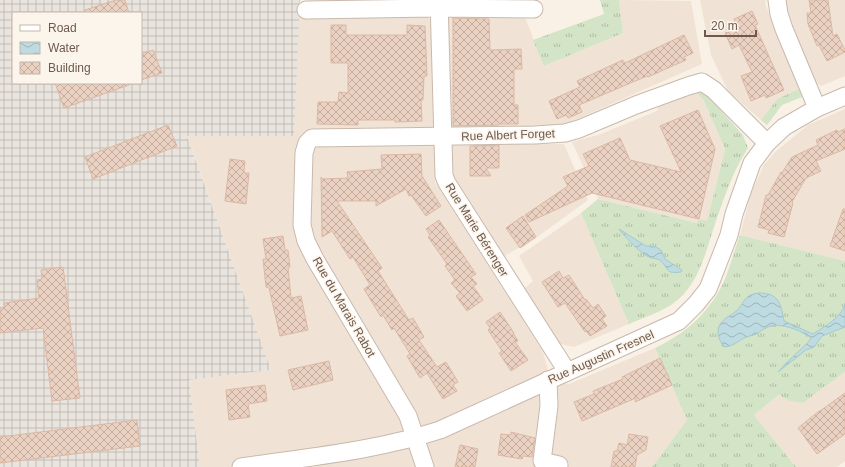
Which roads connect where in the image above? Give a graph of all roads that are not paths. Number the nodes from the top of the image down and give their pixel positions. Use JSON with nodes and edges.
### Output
{"nodes":[{"id":1,"x":777,"y":0,"type":"edge"},
{"id":2,"x":439,"y":4,"type":"edge"},
{"id":3,"x":534,"y":9,"type":"dead end"},
{"id":4,"x":306,"y":10,"type":"dead end"},
{"id":5,"x":845,"y":96,"type":"edge"},
{"id":6,"x":817,"y":108,"type":"junction"},
{"id":7,"x":443,"y":137,"type":"junction"},
{"id":8,"x":312,"y":138,"type":"joint"},
{"id":9,"x":767,"y":143,"type":"junction"},
{"id":10,"x":566,"y":373,"type":"junction"},
{"id":11,"x":548,"y":380,"type":"junction"},
{"id":12,"x":416,"y":438,"type":"junction"},
{"id":13,"x":559,"y":465,"type":"dead end"},
{"id":14,"x":241,"y":467,"type":"edge"},
{"id":15,"x":425,"y":467,"type":"edge"}],
"edges":[{"from":1,"to":6,"type":"street"},
{"from":2,"to":3,"type":"street"},
{"from":2,"to":4,"type":"street"},
{"from":2,"to":7,"type":"street","name":"Rue Marie Bérenger"},
{"from":5,"to":6,"type":"street","name":"Rue Augustin Fresnel"},
{"from":6,"to":9,"type":"street","name":"Rue Augustin Fresnel"},
{"from":7,"to":8,"type":"street","name":"Rue Albert Forget"},
{"from":7,"to":9,"type":"street","name":"Rue Albert Forget"},
{"from":7,"to":10,"type":"street","name":"Rue Marie Bérenger"},
{"from":8,"to":12,"type":"street","name":"Rue du Marais Rabot"},
{"from":9,"to":10,"type":"street","name":"Rue Augustin Fresnel"},
{"from":10,"to":11,"type":"street","name":"Rue Augustin Fresnel"},
{"from":11,"to":12,"type":"street","name":"Rue Augustin Fresnel"},
{"from":11,"to":13,"type":"street"},
{"from":12,"to":14,"type":"street","name":"Rue Augustin Fresnel"},
{"from":12,"to":15,"type":"street","name":"Rue du Marais Rabot"}]}
